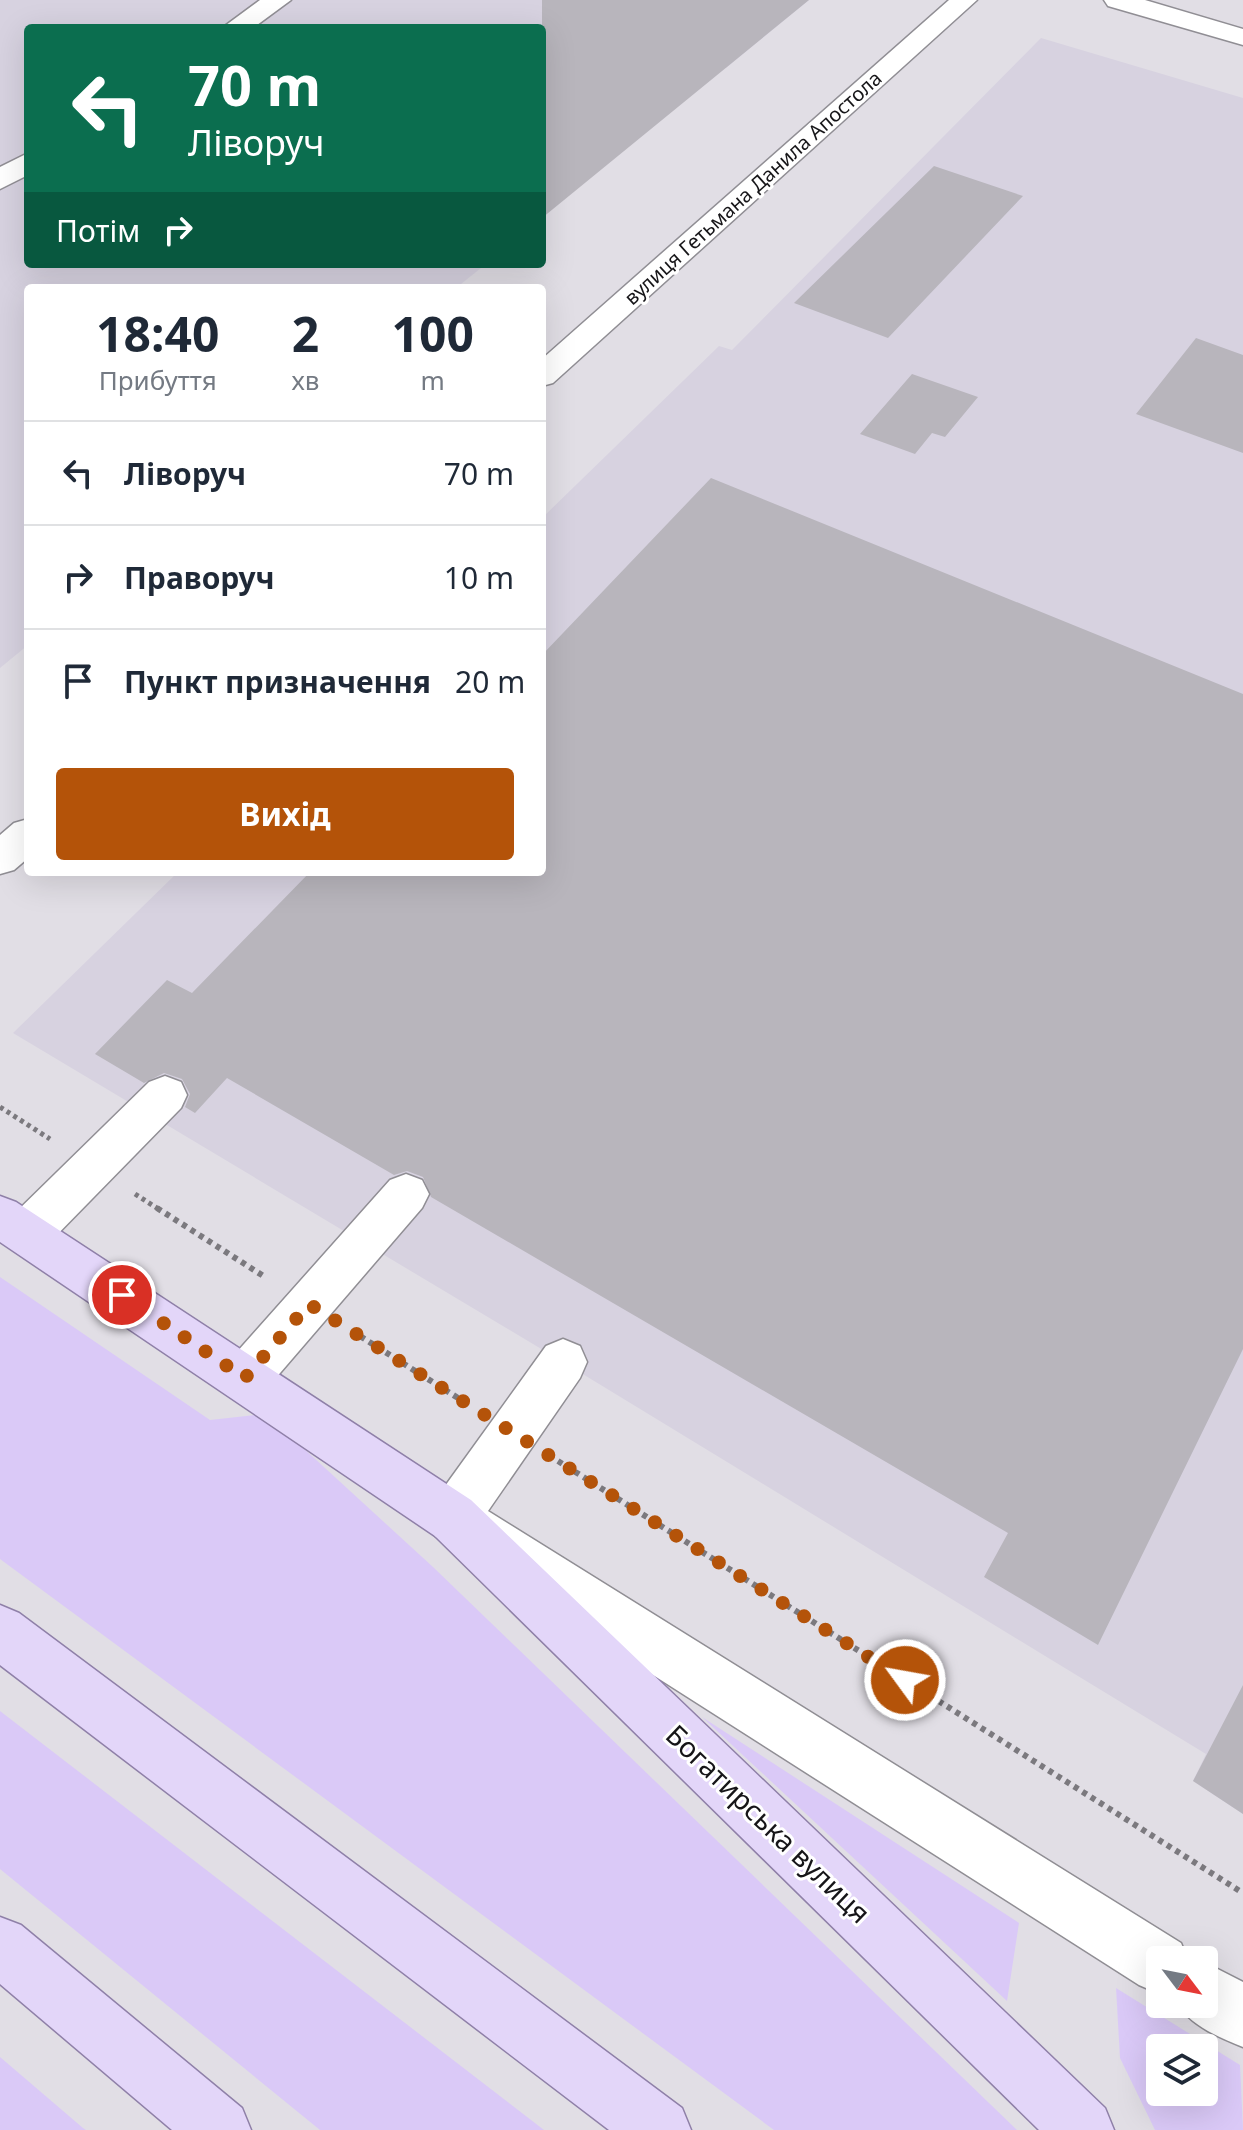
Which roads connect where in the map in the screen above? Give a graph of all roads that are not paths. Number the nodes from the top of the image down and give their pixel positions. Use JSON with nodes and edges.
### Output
{"nodes":[{"id":1,"x":278,"y":0,"type":"edge"},
{"id":2,"x":964,"y":0,"type":"edge"},
{"id":3,"x":1117,"y":0,"type":"edge"},
{"id":4,"x":241,"y":24,"type":"edge"},
{"id":5,"x":1243,"y":37,"type":"edge"},
{"id":6,"x":24,"y":165,"type":"edge"},
{"id":7,"x":0,"y":180,"type":"edge"},
{"id":8,"x":546,"y":372,"type":"edge"},
{"id":9,"x":24,"y":838,"type":"edge"},
{"id":10,"x":0,"y":859,"type":"edge"},
{"id":11,"x":165,"y":1095,"type":"dead end"},
{"id":12,"x":406,"y":1194,"type":"dead end"},
{"id":13,"x":14,"y":1224,"type":"edge"},
{"id":14,"x":563,"y":1362,"type":"dead end"},
{"id":15,"x":245,"y":1378,"type":"junction"},
{"id":16,"x":453,"y":1518,"type":"junction"},
{"id":17,"x":0,"y":1632,"type":"edge"},
{"id":18,"x":0,"y":1946,"type":"edge"},
{"id":19,"x":1146,"y":1955,"type":"edge"},
{"id":20,"x":1218,"y":2001,"type":"edge"},
{"id":21,"x":1243,"y":2017,"type":"edge"},
{"id":22,"x":220,"y":2130,"type":"edge"},
{"id":23,"x":660,"y":2130,"type":"edge"},
{"id":24,"x":1083,"y":2130,"type":"edge"}],
"edges":[{"from":1,"to":4,"type":"street"},
{"from":2,"to":8,"type":"street","name":"вулиця Гетьмана Данила Апостола"},
{"from":3,"to":5,"type":"street"},
{"from":6,"to":7,"type":"street"},
{"from":9,"to":10,"type":"street"},
{"from":11,"to":13,"type":"street"},
{"from":12,"to":15,"type":"street"},
{"from":13,"to":15,"type":"main road","name":"Богатирська вулиця"},
{"from":14,"to":16,"type":"street"},
{"from":15,"to":16,"type":"main road","name":"Богатирська вулиця"},
{"from":16,"to":19,"type":"street","name":"Богатирська вулиця"},
{"from":16,"to":24,"type":"main road","name":"Богатирська вулиця"},
{"from":17,"to":23,"type":"main road"},
{"from":18,"to":22,"type":"main road"},
{"from":20,"to":21,"type":"street"}]}
